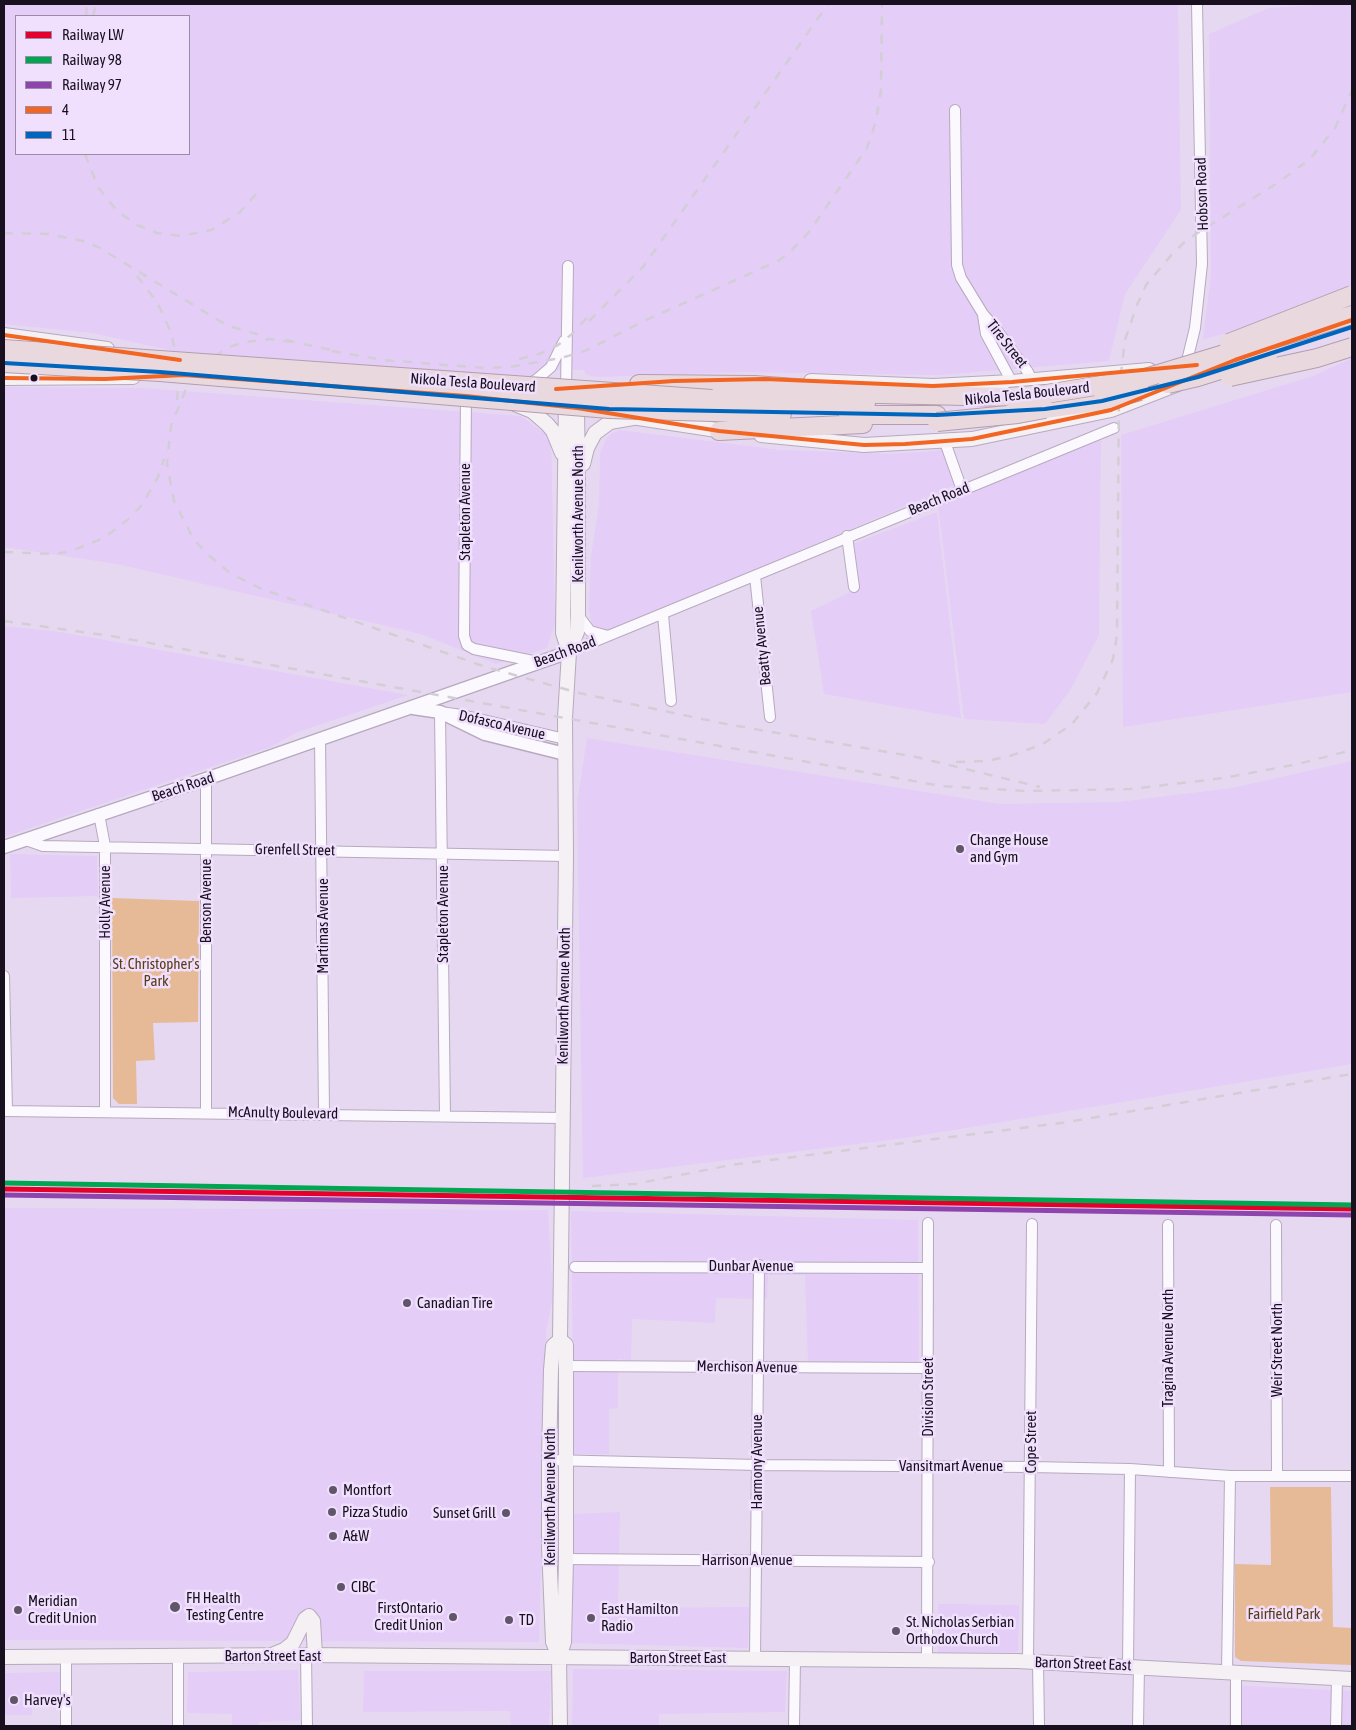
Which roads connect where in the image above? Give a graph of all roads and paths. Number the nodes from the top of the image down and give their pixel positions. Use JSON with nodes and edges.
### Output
{"nodes":[{"id":1,"x":1197,"y":4,"type":"edge"},
{"id":2,"x":955,"y":110,"type":"dead end"},
{"id":3,"x":568,"y":266,"type":"dead end"},
{"id":4,"x":1352,"y":295,"type":"edge"},
{"id":5,"x":983,"y":314,"type":"junction"},
{"id":6,"x":1352,"y":315,"type":"edge"},
{"id":7,"x":1352,"y":320,"type":"edge"},
{"id":8,"x":1352,"y":327,"type":"edge"},
{"id":9,"x":567,"y":332,"type":"junction"},
{"id":10,"x":4,"y":335,"type":"edge"},
{"id":11,"x":1352,"y":347,"type":"edge"},
{"id":12,"x":4,"y":349,"type":"edge"},
{"id":13,"x":1235,"y":360,"type":"junction"},
{"id":14,"x":4,"y":363,"type":"edge"},
{"id":15,"x":1186,"y":366,"type":"junction"},
{"id":16,"x":4,"y":378,"type":"edge"},
{"id":17,"x":1033,"y":380,"type":"junction"},
{"id":18,"x":1182,"y":382,"type":"junction"},
{"id":19,"x":568,"y":384,"type":"junction"},
{"id":20,"x":639,"y":384,"type":"junction"},
{"id":21,"x":1084,"y":388,"type":"junction"},
{"id":22,"x":1010,"y":390,"type":"junction"},
{"id":23,"x":506,"y":394,"type":"junction"},
{"id":24,"x":466,"y":396,"type":"junction"},
{"id":25,"x":1102,"y":400,"type":"junction"},
{"id":26,"x":712,"y":406,"type":"junction"},
{"id":27,"x":571,"y":407,"type":"junction"},
{"id":28,"x":937,"y":409,"type":"junction"},
{"id":29,"x":635,"y":417,"type":"junction"},
{"id":30,"x":1114,"y":428,"type":"dead end"},
{"id":31,"x":1027,"y":429,"type":"junction"},
{"id":32,"x":719,"y":431,"type":"junction"},
{"id":33,"x":945,"y":442,"type":"junction"},
{"id":34,"x":564,"y":466,"type":"junction"},
{"id":35,"x":578,"y":479,"type":"junction"},
{"id":36,"x":962,"y":490,"type":"junction"},
{"id":37,"x":847,"y":536,"type":"junction"},
{"id":38,"x":755,"y":576,"type":"junction"},
{"id":39,"x":854,"y":588,"type":"dead end"},
{"id":40,"x":578,"y":615,"type":"junction"},
{"id":41,"x":662,"y":615,"type":"junction"},
{"id":42,"x":609,"y":636,"type":"junction"},
{"id":43,"x":569,"y":652,"type":"junction"},
{"id":44,"x":538,"y":662,"type":"junction"},
{"id":45,"x":671,"y":701,"type":"dead end"},
{"id":46,"x":409,"y":708,"type":"junction"},
{"id":47,"x":440,"y":712,"type":"junction"},
{"id":48,"x":770,"y":717,"type":"dead end"},
{"id":49,"x":320,"y":739,"type":"junction"},
{"id":50,"x":565,"y":747,"type":"junction"},
{"id":51,"x":206,"y":779,"type":"junction"},
{"id":52,"x":99,"y":814,"type":"junction"},
{"id":53,"x":26,"y":840,"type":"junction"},
{"id":54,"x":105,"y":846,"type":"junction"},
{"id":55,"x":4,"y":847,"type":"edge"},
{"id":56,"x":206,"y":849,"type":"junction"},
{"id":57,"x":322,"y":850,"type":"junction"},
{"id":58,"x":443,"y":852,"type":"junction"},
{"id":59,"x":566,"y":856,"type":"junction"},
{"id":60,"x":4,"y":976,"type":"edge"},
{"id":61,"x":5,"y":1111,"type":"edge"},
{"id":62,"x":105,"y":1111,"type":"junction"},
{"id":63,"x":206,"y":1112,"type":"junction"},
{"id":64,"x":324,"y":1113,"type":"junction"},
{"id":65,"x":445,"y":1116,"type":"junction"},
{"id":66,"x":562,"y":1118,"type":"junction"},
{"id":67,"x":928,"y":1223,"type":"dead end"},
{"id":68,"x":1032,"y":1224,"type":"dead end"},
{"id":69,"x":1168,"y":1224,"type":"dead end"},
{"id":70,"x":1276,"y":1225,"type":"dead end"},
{"id":71,"x":759,"y":1265,"type":"junction"},
{"id":72,"x":574,"y":1266,"type":"dead end"},
{"id":73,"x":927,"y":1268,"type":"junction"},
{"id":74,"x":560,"y":1340,"type":"junction"},
{"id":75,"x":566,"y":1366,"type":"junction"},
{"id":76,"x":758,"y":1368,"type":"junction"},
{"id":77,"x":929,"y":1368,"type":"junction"},
{"id":78,"x":549,"y":1460,"type":"junction"},
{"id":79,"x":565,"y":1461,"type":"junction"},
{"id":80,"x":758,"y":1465,"type":"junction"},
{"id":81,"x":927,"y":1466,"type":"junction"},
{"id":82,"x":1030,"y":1467,"type":"junction"},
{"id":83,"x":1130,"y":1469,"type":"junction"},
{"id":84,"x":1168,"y":1472,"type":"junction"},
{"id":85,"x":1277,"y":1474,"type":"junction"},
{"id":86,"x":1230,"y":1476,"type":"junction"},
{"id":87,"x":1352,"y":1476,"type":"edge"},
{"id":88,"x":566,"y":1559,"type":"junction"},
{"id":89,"x":756,"y":1561,"type":"junction"},
{"id":90,"x":929,"y":1562,"type":"junction"},
{"id":91,"x":310,"y":1655,"type":"junction"},
{"id":92,"x":178,"y":1656,"type":"junction"},
{"id":93,"x":270,"y":1656,"type":"junction"},
{"id":94,"x":4,"y":1657,"type":"edge"},
{"id":95,"x":66,"y":1657,"type":"junction"},
{"id":96,"x":559,"y":1657,"type":"junction"},
{"id":97,"x":755,"y":1659,"type":"junction"},
{"id":98,"x":795,"y":1659,"type":"junction"},
{"id":99,"x":927,"y":1661,"type":"junction"},
{"id":100,"x":1033,"y":1661,"type":"junction"},
{"id":101,"x":1134,"y":1666,"type":"junction"},
{"id":102,"x":1232,"y":1672,"type":"junction"},
{"id":103,"x":1337,"y":1678,"type":"junction"},
{"id":104,"x":1352,"y":1679,"type":"edge"},
{"id":105,"x":66,"y":1726,"type":"edge"},
{"id":106,"x":178,"y":1726,"type":"edge"},
{"id":107,"x":307,"y":1726,"type":"edge"},
{"id":108,"x":560,"y":1726,"type":"edge"},
{"id":109,"x":794,"y":1726,"type":"edge"},
{"id":110,"x":1039,"y":1726,"type":"edge"},
{"id":111,"x":1138,"y":1726,"type":"edge"},
{"id":112,"x":1236,"y":1726,"type":"edge"},
{"id":113,"x":1336,"y":1726,"type":"edge"}],
"edges":[{"from":1,"to":15,"type":"street","name":"Hobson Road"},
{"from":2,"to":5,"type":"street","name":"Tire Street"},
{"from":3,"to":9,"type":"street","name":"Kenilworth Avenue North"},
{"from":4,"to":21,"type":"highway","bridge":true},
{"from":5,"to":17,"type":"street","name":"Tire Street"},
{"from":5,"to":22,"type":"street","name":"Tire Street"},
{"from":6,"to":21,"type":"highway","name":"Nikola Tesla Boulevard","bridge":true},
{"from":7,"to":13,"type":"main road"},
{"from":8,"to":25,"type":"highway","name":"Nikola Tesla Boulevard","bridge":true},
{"from":9,"to":19,"type":"street","name":"Kenilworth Avenue North"},
{"from":9,"to":23,"type":"street"},
{"from":10,"to":23,"type":"main road"},
{"from":11,"to":25,"type":"highway","bridge":true},
{"from":12,"to":26,"type":"highway","name":"Nikola Tesla Boulevard","bridge":true},
{"from":13,"to":15,"type":"main road"},
{"from":13,"to":18,"type":"main road"},
{"from":14,"to":26,"type":"highway","name":"Nikola Tesla Boulevard","bridge":true},
{"from":15,"to":17,"type":"main road"},
{"from":15,"to":18,"type":"street","name":"Hobson Road"},
{"from":16,"to":24,"type":"main road"},
{"from":17,"to":22,"type":"main road"},
{"from":17,"to":31,"type":"street","name":"Tire Street"},
{"from":18,"to":31,"type":"main road"},
{"from":19,"to":20,"type":"main road"},
{"from":19,"to":23,"type":"main road"},
{"from":19,"to":27,"type":"main road","name":"Kenilworth Avenue North"},
{"from":20,"to":22,"type":"main road"},
{"from":20,"to":28,"type":"highway"},
{"from":21,"to":22,"type":"highway","name":"Nikola Tesla Boulevard","bridge":true},
{"from":22,"to":28,"type":"highway","name":"Nikola Tesla Boulevard"},
{"from":22,"to":31,"type":"street","name":"Tire Street"},
{"from":23,"to":24,"type":"main road"},
{"from":23,"to":27,"type":"main road"},
{"from":23,"to":34,"type":"main road"},
{"from":24,"to":44,"type":"street","name":"Stapleton Avenue"},
{"from":25,"to":28,"type":"highway","name":"Nikola Tesla Boulevard","bridge":true},
{"from":26,"to":28,"type":"highway","name":"Nikola Tesla Boulevard"},
{"from":27,"to":29,"type":"main road"},
{"from":27,"to":34,"type":"main road","name":"Kenilworth Avenue North"},
{"from":27,"to":35,"type":"main road","name":"Kenilworth Avenue North"},
{"from":28,"to":32,"type":"highway"},
{"from":29,"to":32,"type":"main road"},
{"from":29,"to":35,"type":"main road"},
{"from":30,"to":36,"type":"street","name":"Beach Road"},
{"from":31,"to":33,"type":"main road"},
{"from":32,"to":33,"type":"main road"},
{"from":33,"to":36,"type":"street"},
{"from":34,"to":43,"type":"main road","name":"Kenilworth Avenue North"},
{"from":35,"to":40,"type":"main road","name":"Kenilworth Avenue North"},
{"from":36,"to":37,"type":"street","name":"Beach Road"},
{"from":37,"to":38,"type":"street","name":"Beach Road"},
{"from":37,"to":39,"type":"street"},
{"from":38,"to":41,"type":"street","name":"Beach Road"},
{"from":38,"to":48,"type":"street","name":"Beatty Avenue"},
{"from":40,"to":42,"type":"street"},
{"from":40,"to":43,"type":"main road","name":"Kenilworth Avenue North"},
{"from":41,"to":42,"type":"street","name":"Beach Road"},
{"from":41,"to":45,"type":"street"},
{"from":42,"to":43,"type":"street","name":"Beach Road"},
{"from":43,"to":44,"type":"street","name":"Beach Road"},
{"from":43,"to":50,"type":"main road","name":"Kenilworth Avenue North"},
{"from":44,"to":46,"type":"street","name":"Beach Road"},
{"from":46,"to":47,"type":"street","name":"Dofasco Avenue"},
{"from":46,"to":49,"type":"street","name":"Beach Road"},
{"from":47,"to":50,"type":"street","name":"Dofasco Avenue"},
{"from":47,"to":58,"type":"street","name":"Stapleton Avenue"},
{"from":49,"to":51,"type":"street","name":"Beach Road"},
{"from":49,"to":57,"type":"street","name":"Martimas Avenue"},
{"from":50,"to":59,"type":"main road","name":"Kenilworth Avenue North"},
{"from":51,"to":52,"type":"street","name":"Beach Road"},
{"from":51,"to":56,"type":"street","name":"Benson Avenue"},
{"from":52,"to":53,"type":"street","name":"Beach Road"},
{"from":52,"to":54,"type":"street","name":"Holly Avenue"},
{"from":53,"to":54,"type":"street","name":"Grenfell Street"},
{"from":53,"to":55,"type":"street","name":"Beach Road"},
{"from":54,"to":56,"type":"street","name":"Grenfell Street"},
{"from":54,"to":62,"type":"street","name":"Holly Avenue"},
{"from":56,"to":57,"type":"street","name":"Grenfell Street"},
{"from":56,"to":63,"type":"street","name":"Benson Avenue"},
{"from":57,"to":58,"type":"street","name":"Grenfell Street"},
{"from":57,"to":64,"type":"street","name":"Martimas Avenue"},
{"from":58,"to":59,"type":"street","name":"Grenfell Street"},
{"from":58,"to":65,"type":"street","name":"Stapleton Avenue"},
{"from":59,"to":66,"type":"main road","name":"Kenilworth Avenue North"},
{"from":60,"to":61,"type":"street"},
{"from":61,"to":62,"type":"street","name":"McAnulty Boulevard"},
{"from":62,"to":63,"type":"street","name":"McAnulty Boulevard"},
{"from":63,"to":64,"type":"street","name":"McAnulty Boulevard"},
{"from":64,"to":65,"type":"street","name":"McAnulty Boulevard"},
{"from":65,"to":66,"type":"street","name":"McAnulty Boulevard"},
{"from":66,"to":74,"type":"main road","name":"Kenilworth Avenue North"},
{"from":67,"to":73,"type":"street","name":"Division Street"},
{"from":68,"to":82,"type":"street","name":"Cope Street"},
{"from":69,"to":84,"type":"street","name":"Tragina Avenue North"},
{"from":70,"to":85,"type":"street","name":"Weir Street North"},
{"from":71,"to":72,"type":"street","name":"Dunbar Avenue"},
{"from":71,"to":73,"type":"street","name":"Dunbar Avenue"},
{"from":71,"to":76,"type":"street","name":"Harmony Avenue"},
{"from":73,"to":77,"type":"street","name":"Division Street"},
{"from":74,"to":75,"type":"main road","name":"Kenilworth Avenue North"},
{"from":74,"to":78,"type":"main road","name":"Kenilworth Avenue North"},
{"from":75,"to":76,"type":"street","name":"Merchison Avenue"},
{"from":75,"to":79,"type":"main road","name":"Kenilworth Avenue North"},
{"from":76,"to":77,"type":"street","name":"Merchison Avenue"},
{"from":76,"to":80,"type":"street","name":"Harmony Avenue"},
{"from":77,"to":81,"type":"street","name":"Division Street"},
{"from":78,"to":79,"type":"street","name":"Vansitmart Avenue"},
{"from":78,"to":96,"type":"main road","name":"Kenilworth Avenue North"},
{"from":79,"to":80,"type":"street","name":"Vansitmart Avenue"},
{"from":79,"to":88,"type":"main road","name":"Kenilworth Avenue North"},
{"from":80,"to":81,"type":"street","name":"Vansitmart Avenue"},
{"from":80,"to":89,"type":"street","name":"Harmony Avenue"},
{"from":81,"to":82,"type":"street","name":"Vansitmart Avenue"},
{"from":81,"to":90,"type":"street","name":"Division Street"},
{"from":82,"to":83,"type":"street","name":"Vansitmart Avenue"},
{"from":82,"to":100,"type":"street","name":"Cope Street"},
{"from":83,"to":84,"type":"street","name":"Vansitmart Avenue"},
{"from":83,"to":101,"type":"street"},
{"from":84,"to":86,"type":"street","name":"Vansitmart Avenue"},
{"from":85,"to":86,"type":"street","name":"Vansitmart Avenue"},
{"from":85,"to":87,"type":"street","name":"Vansitmart Avenue"},
{"from":86,"to":102,"type":"street"},
{"from":88,"to":89,"type":"street","name":"Harrison Avenue"},
{"from":88,"to":96,"type":"main road","name":"Kenilworth Avenue North"},
{"from":89,"to":90,"type":"street","name":"Harrison Avenue"},
{"from":89,"to":97,"type":"street","name":"Harmony Avenue"},
{"from":90,"to":99,"type":"street","name":"Division Street"},
{"from":91,"to":93,"type":"main road","name":"Barton Street East"},
{"from":91,"to":93,"type":"main road"},
{"from":91,"to":96,"type":"main road","name":"Barton Street East"},
{"from":91,"to":107,"type":"street"},
{"from":92,"to":93,"type":"main road","name":"Barton Street East"},
{"from":92,"to":95,"type":"main road","name":"Barton Street East"},
{"from":92,"to":106,"type":"street"},
{"from":94,"to":95,"type":"main road","name":"Barton Street East"},
{"from":95,"to":105,"type":"street"},
{"from":96,"to":97,"type":"main road","name":"Barton Street East"},
{"from":96,"to":108,"type":"main road","name":"Kenilworth Avenue North"},
{"from":97,"to":98,"type":"main road","name":"Barton Street East"},
{"from":98,"to":99,"type":"main road","name":"Barton Street East"},
{"from":98,"to":109,"type":"street"},
{"from":99,"to":100,"type":"main road","name":"Barton Street East"},
{"from":100,"to":101,"type":"main road","name":"Barton Street East"},
{"from":100,"to":110,"type":"street","name":"Cope Street"},
{"from":101,"to":102,"type":"main road","name":"Barton Street East"},
{"from":101,"to":111,"type":"street"},
{"from":102,"to":103,"type":"main road","name":"Barton Street East"},
{"from":102,"to":112,"type":"street"},
{"from":103,"to":104,"type":"main road","name":"Barton Street East"},
{"from":103,"to":113,"type":"street"}]}
